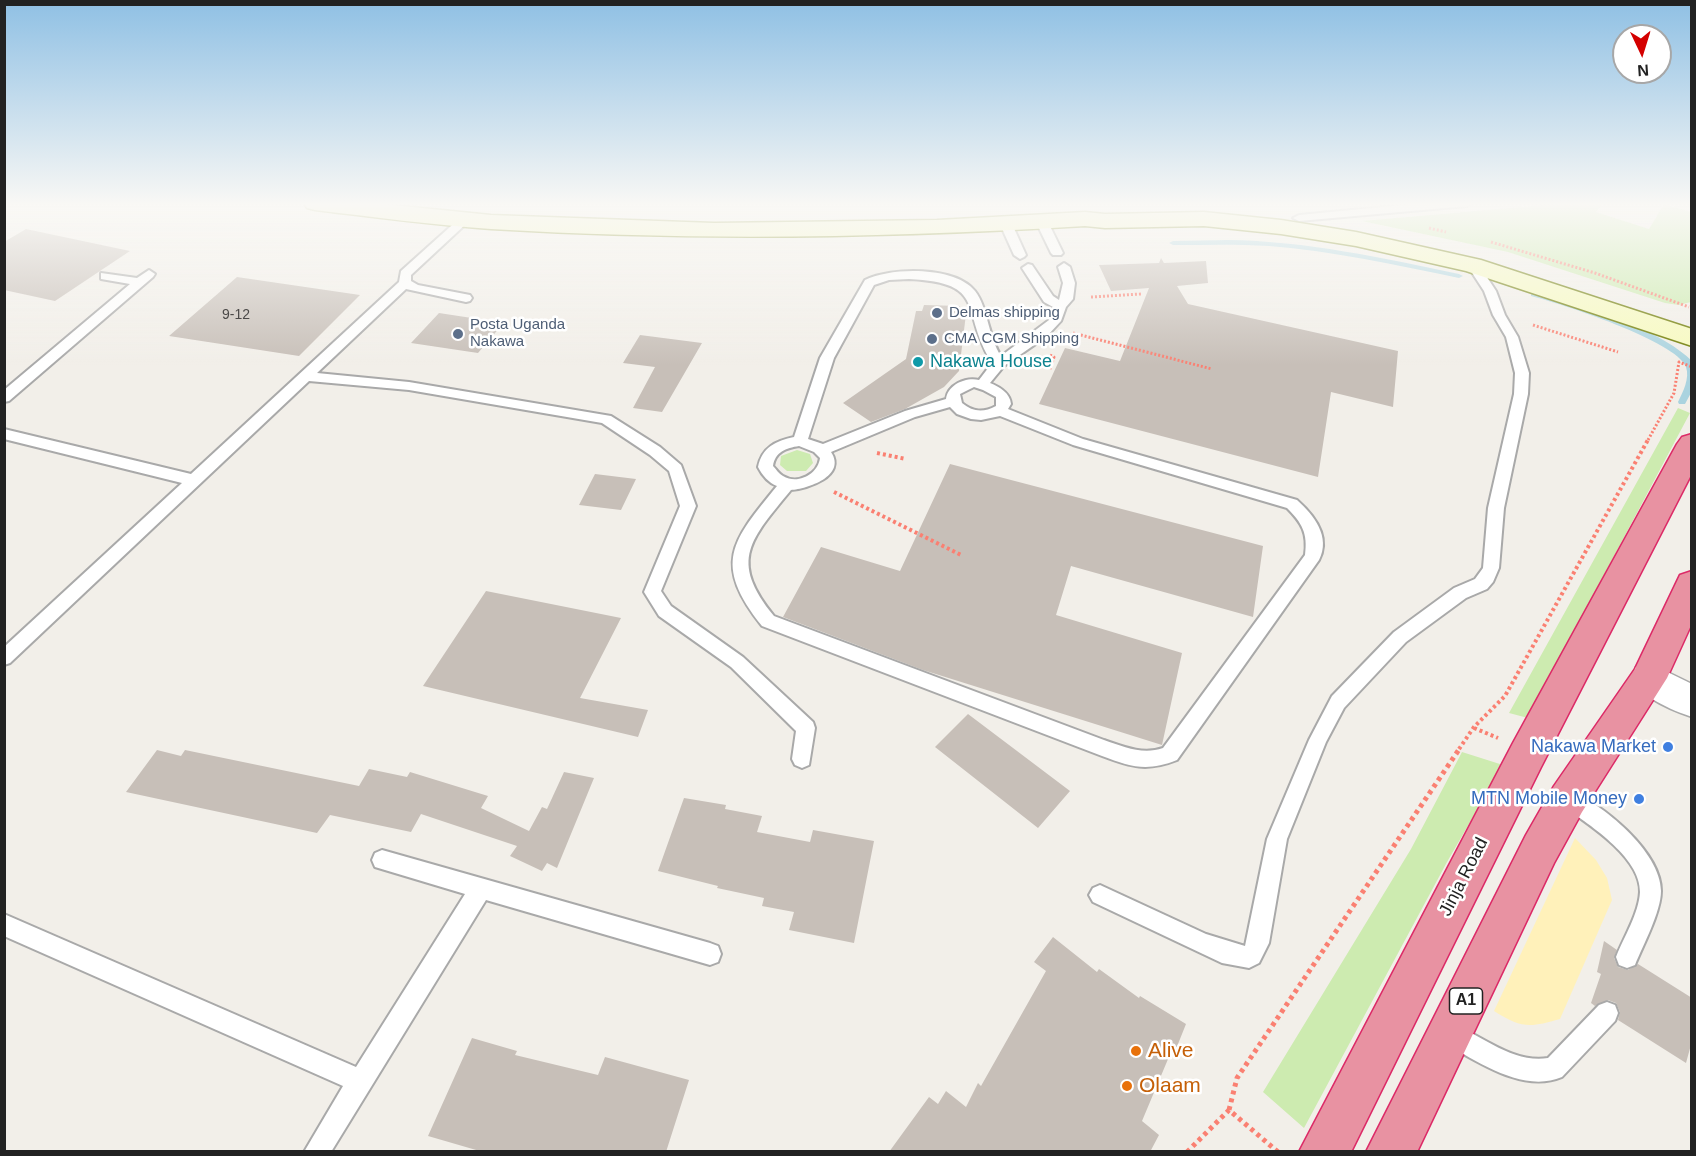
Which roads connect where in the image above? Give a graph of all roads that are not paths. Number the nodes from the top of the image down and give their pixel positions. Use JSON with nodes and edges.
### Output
{"nodes":[{"id":1,"x":424,"y":257,"type":"edge"},
{"id":2,"x":1437,"y":257,"type":"edge"},
{"id":3,"x":1488,"y":257,"type":"edge"},
{"id":4,"x":1473,"y":265,"type":"junction"},
{"id":5,"x":1064,"y":267,"type":"dead end"},
{"id":6,"x":1028,"y":268,"type":"dead end"},
{"id":7,"x":105,"y":276,"type":"dead end"},
{"id":8,"x":405,"y":283,"type":"junction"},
{"id":9,"x":466,"y":298,"type":"dead end"},
{"id":10,"x":1064,"y":303,"type":"junction"},
{"id":11,"x":1692,"y":321,"type":"edge"},
{"id":12,"x":1692,"y":338,"type":"edge"},
{"id":13,"x":999,"y":363,"type":"junction"},
{"id":14,"x":306,"y":376,"type":"junction"},
{"id":15,"x":983,"y":383,"type":"junction"},
{"id":16,"x":4,"y":398,"type":"edge"},
{"id":17,"x":952,"y":402,"type":"junction"},
{"id":18,"x":999,"y":410,"type":"junction"},
{"id":19,"x":4,"y":434,"type":"edge"},
{"id":20,"x":800,"y":441,"type":"junction"},
{"id":21,"x":1692,"y":444,"type":"edge"},
{"id":22,"x":823,"y":450,"type":"junction"},
{"id":23,"x":196,"y":480,"type":"junction"},
{"id":24,"x":787,"y":484,"type":"junction"},
{"id":25,"x":1692,"y":584,"type":"edge"},
{"id":26,"x":4,"y":658,"type":"edge"},
{"id":27,"x":1649,"y":678,"type":"junction"},
{"id":28,"x":1692,"y":702,"type":"edge"},
{"id":29,"x":802,"y":759,"type":"dead end"},
{"id":30,"x":1568,"y":799,"type":"junction"},
{"id":31,"x":382,"y":860,"type":"dead end"},
{"id":32,"x":481,"y":888,"type":"junction"},
{"id":33,"x":1100,"y":895,"type":"dead end"},
{"id":34,"x":4,"y":925,"type":"edge"},
{"id":35,"x":710,"y":954,"type":"dead end"},
{"id":36,"x":1627,"y":957,"type":"dead end"},
{"id":37,"x":1607,"y":1013,"type":"dead end"},
{"id":38,"x":1450,"y":1034,"type":"junction"},
{"id":39,"x":360,"y":1081,"type":"junction"},
{"id":40,"x":316,"y":1152,"type":"edge"},
{"id":41,"x":1324,"y":1152,"type":"edge"},
{"id":42,"x":1391,"y":1152,"type":"edge"}],
"edges":[{"from":1,"to":8,"type":"lane"},
{"from":2,"to":4,"type":"main road"},
{"from":3,"to":11,"type":"main road"},
{"from":4,"to":12,"type":"main road"},
{"from":4,"to":33,"type":"lane"},
{"from":5,"to":10,"type":"lane"},
{"from":6,"to":10,"type":"lane"},
{"from":7,"to":16,"type":"lane"},
{"from":8,"to":9,"type":"lane"},
{"from":8,"to":14,"type":"lane"},
{"from":10,"to":13,"type":"lane"},
{"from":13,"to":15,"type":"lane"},
{"from":13,"to":20,"type":"lane"},
{"from":14,"to":23,"type":"lane"},
{"from":14,"to":29,"type":"lane"},
{"from":15,"to":17,"type":"lane"},
{"from":15,"to":18,"type":"lane"},
{"from":17,"to":18,"type":"lane"},
{"from":17,"to":22,"type":"lane"},
{"from":18,"to":24,"type":"lane"},
{"from":19,"to":23,"type":"lane"},
{"from":20,"to":22,"type":"lane"},
{"from":20,"to":24,"type":"lane"},
{"from":21,"to":41,"type":"highway","name":"Jinja Road"},
{"from":22,"to":24,"type":"lane"},
{"from":23,"to":26,"type":"lane"},
{"from":25,"to":27,"type":"highway","number":"A1"},
{"from":27,"to":28,"type":"street"},
{"from":27,"to":30,"type":"highway","number":"A1"},
{"from":30,"to":36,"type":"lane"},
{"from":30,"to":38,"type":"highway","number":"A1"},
{"from":31,"to":32,"type":"lane"},
{"from":32,"to":35,"type":"lane"},
{"from":32,"to":39,"type":"lane"},
{"from":34,"to":39,"type":"lane"},
{"from":37,"to":38,"type":"lane"},
{"from":38,"to":42,"type":"highway","number":"A1"},
{"from":39,"to":40,"type":"lane"}]}
